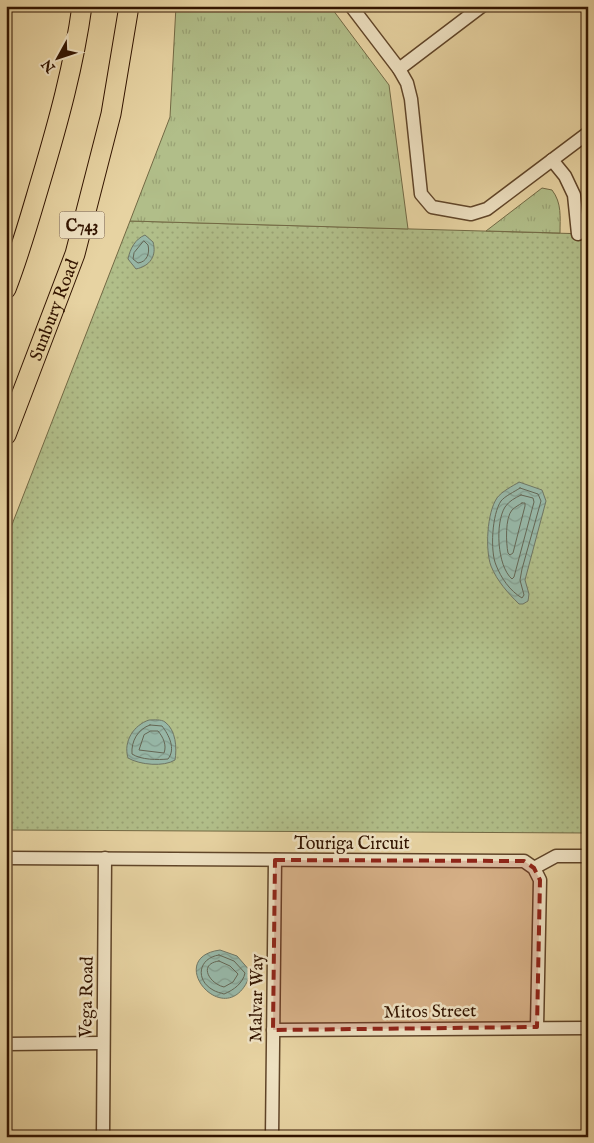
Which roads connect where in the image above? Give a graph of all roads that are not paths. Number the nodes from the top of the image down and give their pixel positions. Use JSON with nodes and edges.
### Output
{"nodes":[{"id":1,"x":82,"y":6,"type":"edge"},
{"id":2,"x":129,"y":6,"type":"edge"},
{"id":3,"x":351,"y":6,"type":"edge"},
{"id":4,"x":482,"y":6,"type":"edge"},
{"id":5,"x":399,"y":69,"type":"junction"},
{"id":6,"x":588,"y":133,"type":"edge"},
{"id":7,"x":552,"y":160,"type":"junction"},
{"id":8,"x":578,"y":234,"type":"dead end"},
{"id":9,"x":6,"y":289,"type":"edge"},
{"id":10,"x":6,"y":435,"type":"edge"},
{"id":11,"x":588,"y":856,"type":"edge"},
{"id":12,"x":6,"y":858,"type":"edge"},
{"id":13,"x":105,"y":858,"type":"junction"},
{"id":14,"x":275,"y":860,"type":"junction"},
{"id":15,"x":534,"y":868,"type":"junction"},
{"id":16,"x":537,"y":1027,"type":"junction"},
{"id":17,"x":588,"y":1028,"type":"edge"},
{"id":18,"x":273,"y":1030,"type":"junction"},
{"id":19,"x":103,"y":1043,"type":"junction"},
{"id":20,"x":6,"y":1044,"type":"edge"},
{"id":21,"x":103,"y":1137,"type":"edge"},
{"id":22,"x":272,"y":1137,"type":"edge"}],
"edges":[{"from":1,"to":9,"type":"main road"},
{"from":2,"to":10,"type":"main road","name":"Sunbury Road","number":"C743"},
{"from":3,"to":5,"type":"street"},
{"from":4,"to":5,"type":"street"},
{"from":5,"to":7,"type":"street"},
{"from":6,"to":7,"type":"street"},
{"from":7,"to":8,"type":"street"},
{"from":11,"to":15,"type":"street"},
{"from":12,"to":13,"type":"street","name":"Touriga Circuit"},
{"from":13,"to":14,"type":"street","name":"Touriga Circuit"},
{"from":13,"to":19,"type":"street","name":"Vega Road"},
{"from":14,"to":15,"type":"street","name":"Touriga Circuit"},
{"from":14,"to":18,"type":"street","name":"Malvar Way"},
{"from":15,"to":16,"type":"street"},
{"from":16,"to":17,"type":"street","name":"Mitos Street"},
{"from":16,"to":18,"type":"street","name":"Mitos Street"},
{"from":18,"to":22,"type":"street","name":"Malvar Way"},
{"from":19,"to":20,"type":"street"},
{"from":19,"to":21,"type":"street","name":"Vega Road"}]}
